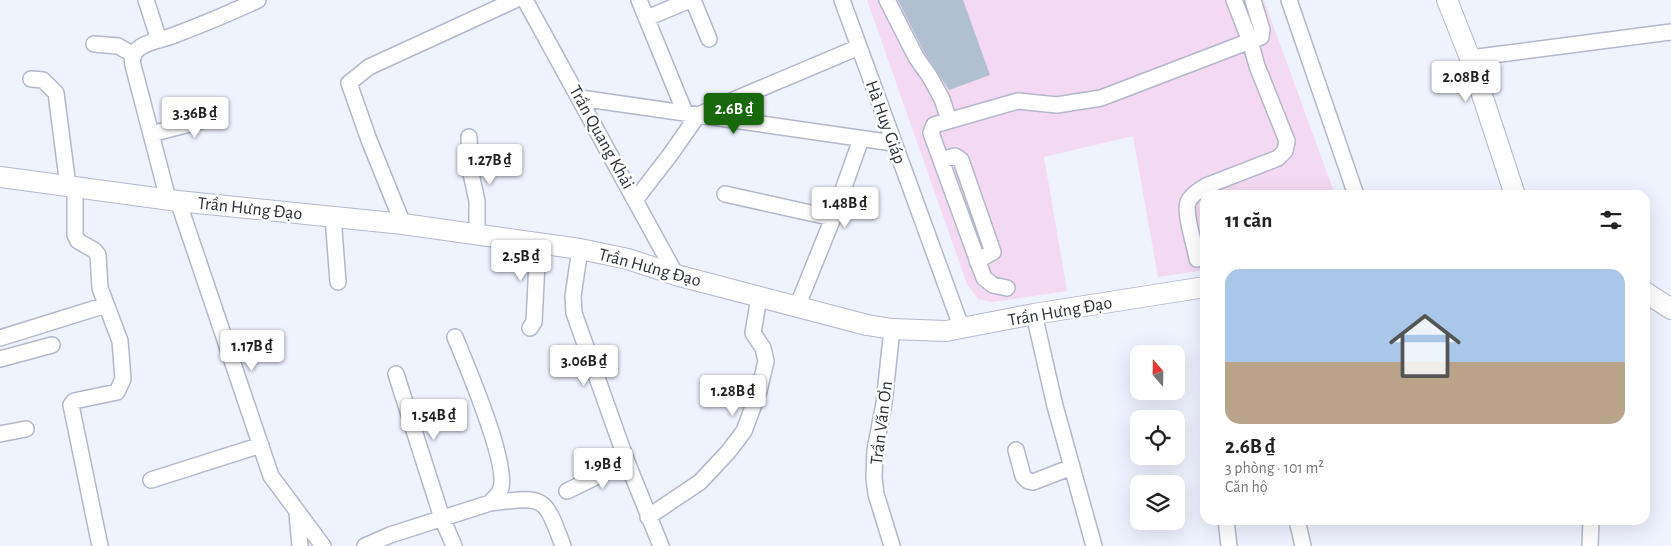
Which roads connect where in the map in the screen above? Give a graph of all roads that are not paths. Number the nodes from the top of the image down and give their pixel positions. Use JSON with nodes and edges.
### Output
{"nodes":[{"id":1,"x":146,"y":0,"type":"edge"},
{"id":2,"x":258,"y":0,"type":"edge"},
{"id":3,"x":515,"y":0,"type":"edge"},
{"id":4,"x":526,"y":0,"type":"edge"},
{"id":5,"x":639,"y":0,"type":"edge"},
{"id":6,"x":691,"y":0,"type":"edge"},
{"id":7,"x":842,"y":0,"type":"edge"},
{"id":8,"x":887,"y":0,"type":"edge"},
{"id":9,"x":1234,"y":0,"type":"edge"},
{"id":10,"x":1253,"y":0,"type":"edge"},
{"id":11,"x":1289,"y":0,"type":"edge"},
{"id":12,"x":1447,"y":0,"type":"edge"},
{"id":13,"x":242,"y":3,"type":"edge"},
{"id":14,"x":646,"y":18,"type":"junction"},
{"id":15,"x":1671,"y":32,"type":"edge"},
{"id":16,"x":710,"y":39,"type":"dead end"},
{"id":17,"x":159,"y":40,"type":"junction"},
{"id":18,"x":1250,"y":41,"type":"junction"},
{"id":19,"x":94,"y":44,"type":"dead end"},
{"id":20,"x":859,"y":47,"type":"junction"},
{"id":21,"x":134,"y":55,"type":"junction"},
{"id":22,"x":1470,"y":58,"type":"junction"},
{"id":23,"x":32,"y":80,"type":"dead end"},
{"id":24,"x":580,"y":98,"type":"junction"},
{"id":25,"x":209,"y":108,"type":"dead end"},
{"id":26,"x":692,"y":115,"type":"junction"},
{"id":27,"x":949,"y":120,"type":"junction"},
{"id":28,"x":151,"y":134,"type":"junction"},
{"id":29,"x":469,"y":136,"type":"dead end"},
{"id":30,"x":861,"y":139,"type":"junction"},
{"id":31,"x":893,"y":144,"type":"junction"},
{"id":32,"x":0,"y":176,"type":"edge"},
{"id":33,"x":72,"y":186,"type":"junction"},
{"id":34,"x":1200,"y":190,"type":"edge"},
{"id":35,"x":1201,"y":190,"type":"edge"},
{"id":36,"x":1354,"y":190,"type":"edge"},
{"id":37,"x":1513,"y":190,"type":"edge"},
{"id":38,"x":725,"y":194,"type":"dead end"},
{"id":39,"x":636,"y":199,"type":"junction"},
{"id":40,"x":173,"y":200,"type":"junction"},
{"id":41,"x":333,"y":217,"type":"junction"},
{"id":42,"x":833,"y":218,"type":"junction"},
{"id":43,"x":403,"y":224,"type":"junction"},
{"id":44,"x":477,"y":235,"type":"junction"},
{"id":45,"x":538,"y":243,"type":"junction"},
{"id":46,"x":580,"y":249,"type":"junction"},
{"id":47,"x":1197,"y":259,"type":"dead end"},
{"id":48,"x":676,"y":275,"type":"junction"},
{"id":49,"x":338,"y":282,"type":"dead end"},
{"id":50,"x":1007,"y":288,"type":"dead end"},
{"id":51,"x":1200,"y":288,"type":"edge"},
{"id":52,"x":1650,"y":295,"type":"edge"},
{"id":53,"x":759,"y":296,"type":"junction"},
{"id":54,"x":106,"y":305,"type":"junction"},
{"id":55,"x":797,"y":307,"type":"junction"},
{"id":56,"x":1671,"y":309,"type":"edge"},
{"id":57,"x":1034,"y":314,"type":"junction"},
{"id":58,"x":530,"y":328,"type":"dead end"},
{"id":59,"x":892,"y":329,"type":"junction"},
{"id":60,"x":962,"y":329,"type":"junction"},
{"id":61,"x":455,"y":337,"type":"dead end"},
{"id":62,"x":0,"y":338,"type":"edge"},
{"id":63,"x":52,"y":345,"type":"dead end"},
{"id":64,"x":0,"y":359,"type":"edge"},
{"id":65,"x":396,"y":374,"type":"dead end"},
{"id":66,"x":26,"y":429,"type":"dead end"},
{"id":67,"x":0,"y":434,"type":"edge"},
{"id":68,"x":261,"y":445,"type":"junction"},
{"id":69,"x":1016,"y":450,"type":"dead end"},
{"id":70,"x":626,"y":462,"type":"junction"},
{"id":71,"x":1072,"y":467,"type":"junction"},
{"id":72,"x":152,"y":480,"type":"dead end"},
{"id":73,"x":567,"y":491,"type":"dead end"},
{"id":74,"x":490,"y":503,"type":"junction"},
{"id":75,"x":296,"y":513,"type":"junction"},
{"id":76,"x":442,"y":518,"type":"junction"},
{"id":77,"x":648,"y":518,"type":"junction"},
{"id":78,"x":1227,"y":525,"type":"edge"},
{"id":79,"x":1298,"y":525,"type":"edge"},
{"id":80,"x":1591,"y":525,"type":"edge"},
{"id":81,"x":100,"y":546,"type":"edge"},
{"id":82,"x":300,"y":546,"type":"edge"},
{"id":83,"x":323,"y":546,"type":"edge"},
{"id":84,"x":365,"y":546,"type":"edge"},
{"id":85,"x":454,"y":546,"type":"edge"},
{"id":86,"x":564,"y":546,"type":"edge"},
{"id":87,"x":661,"y":546,"type":"edge"},
{"id":88,"x":892,"y":546,"type":"edge"},
{"id":89,"x":1094,"y":546,"type":"edge"},
{"id":90,"x":1229,"y":546,"type":"edge"},
{"id":91,"x":1303,"y":546,"type":"edge"},
{"id":92,"x":1590,"y":546,"type":"edge"}],
"edges":[{"from":1,"to":17,"type":"street"},
{"from":2,"to":13,"type":"street"},
{"from":3,"to":43,"type":"street"},
{"from":4,"to":24,"type":"street","name":"Trần Quang Khải"},
{"from":5,"to":14,"type":"street"},
{"from":6,"to":14,"type":"street"},
{"from":6,"to":16,"type":"street"},
{"from":7,"to":20,"type":"street","name":"Hà Huy Giáp"},
{"from":8,"to":27,"type":"street"},
{"from":9,"to":18,"type":"street"},
{"from":10,"to":18,"type":"street"},
{"from":11,"to":36,"type":"street"},
{"from":12,"to":22,"type":"main road"},
{"from":13,"to":17,"type":"street"},
{"from":14,"to":26,"type":"street"},
{"from":15,"to":22,"type":"street"},
{"from":17,"to":21,"type":"street"},
{"from":18,"to":27,"type":"street"},
{"from":18,"to":35,"type":"street"},
{"from":19,"to":21,"type":"street"},
{"from":20,"to":26,"type":"street"},
{"from":20,"to":31,"type":"street","name":"Hà Huy Giáp"},
{"from":21,"to":28,"type":"street"},
{"from":22,"to":37,"type":"main road"},
{"from":23,"to":33,"type":"street"},
{"from":24,"to":26,"type":"street"},
{"from":24,"to":39,"type":"street","name":"Trần Quang Khải"},
{"from":25,"to":28,"type":"street"},
{"from":26,"to":30,"type":"street"},
{"from":26,"to":39,"type":"street"},
{"from":27,"to":50,"type":"street"},
{"from":28,"to":40,"type":"street"},
{"from":29,"to":44,"type":"street"},
{"from":30,"to":31,"type":"street"},
{"from":30,"to":42,"type":"street"},
{"from":31,"to":60,"type":"street","name":"Hà Huy Giáp"},
{"from":32,"to":33,"type":"main road","name":"Trần Hưng Đạo"},
{"from":33,"to":40,"type":"main road","name":"Trần Hưng Đạo"},
{"from":33,"to":54,"type":"street"},
{"from":34,"to":47,"type":"street"},
{"from":38,"to":42,"type":"street"},
{"from":39,"to":48,"type":"street","name":"Trần Quang Khải"},
{"from":40,"to":41,"type":"main road","name":"Trần Hưng Đạo"},
{"from":40,"to":68,"type":"street"},
{"from":41,"to":43,"type":"main road","name":"Trần Hưng Đạo"},
{"from":41,"to":49,"type":"street"},
{"from":42,"to":55,"type":"street"},
{"from":43,"to":44,"type":"main road","name":"Trần Hưng Đạo"},
{"from":44,"to":45,"type":"main road","name":"Trần Hưng Đạo"},
{"from":45,"to":46,"type":"main road","name":"Trần Hưng Đạo"},
{"from":45,"to":58,"type":"street"},
{"from":46,"to":48,"type":"main road","name":"Trần Hưng Đạo"},
{"from":46,"to":70,"type":"street"},
{"from":48,"to":53,"type":"main road","name":"Trần Hưng Đạo"},
{"from":51,"to":57,"type":"main road","name":"Trần Hưng Đạo"},
{"from":52,"to":56,"type":"main road"},
{"from":53,"to":55,"type":"main road","name":"Trần Hưng Đạo"},
{"from":53,"to":77,"type":"street"},
{"from":54,"to":62,"type":"street"},
{"from":54,"to":81,"type":"street"},
{"from":55,"to":59,"type":"main road","name":"Trần Hưng Đạo"},
{"from":57,"to":60,"type":"main road","name":"Trần Hưng Đạo"},
{"from":57,"to":71,"type":"street"},
{"from":59,"to":60,"type":"main road","name":"Trần Hưng Đạo"},
{"from":59,"to":88,"type":"street","name":"Trần Văn Ơn"},
{"from":61,"to":74,"type":"street"},
{"from":63,"to":64,"type":"street"},
{"from":65,"to":76,"type":"street"},
{"from":66,"to":67,"type":"street"},
{"from":68,"to":72,"type":"street"},
{"from":68,"to":75,"type":"street"},
{"from":69,"to":71,"type":"street"},
{"from":70,"to":73,"type":"street"},
{"from":70,"to":77,"type":"street"},
{"from":71,"to":89,"type":"street"},
{"from":74,"to":76,"type":"street"},
{"from":74,"to":86,"type":"street"},
{"from":75,"to":82,"type":"street"},
{"from":75,"to":83,"type":"street"},
{"from":76,"to":84,"type":"street"},
{"from":76,"to":85,"type":"street"},
{"from":77,"to":87,"type":"street"},
{"from":78,"to":90,"type":"street"},
{"from":79,"to":91,"type":"street"},
{"from":80,"to":92,"type":"street"}]}
